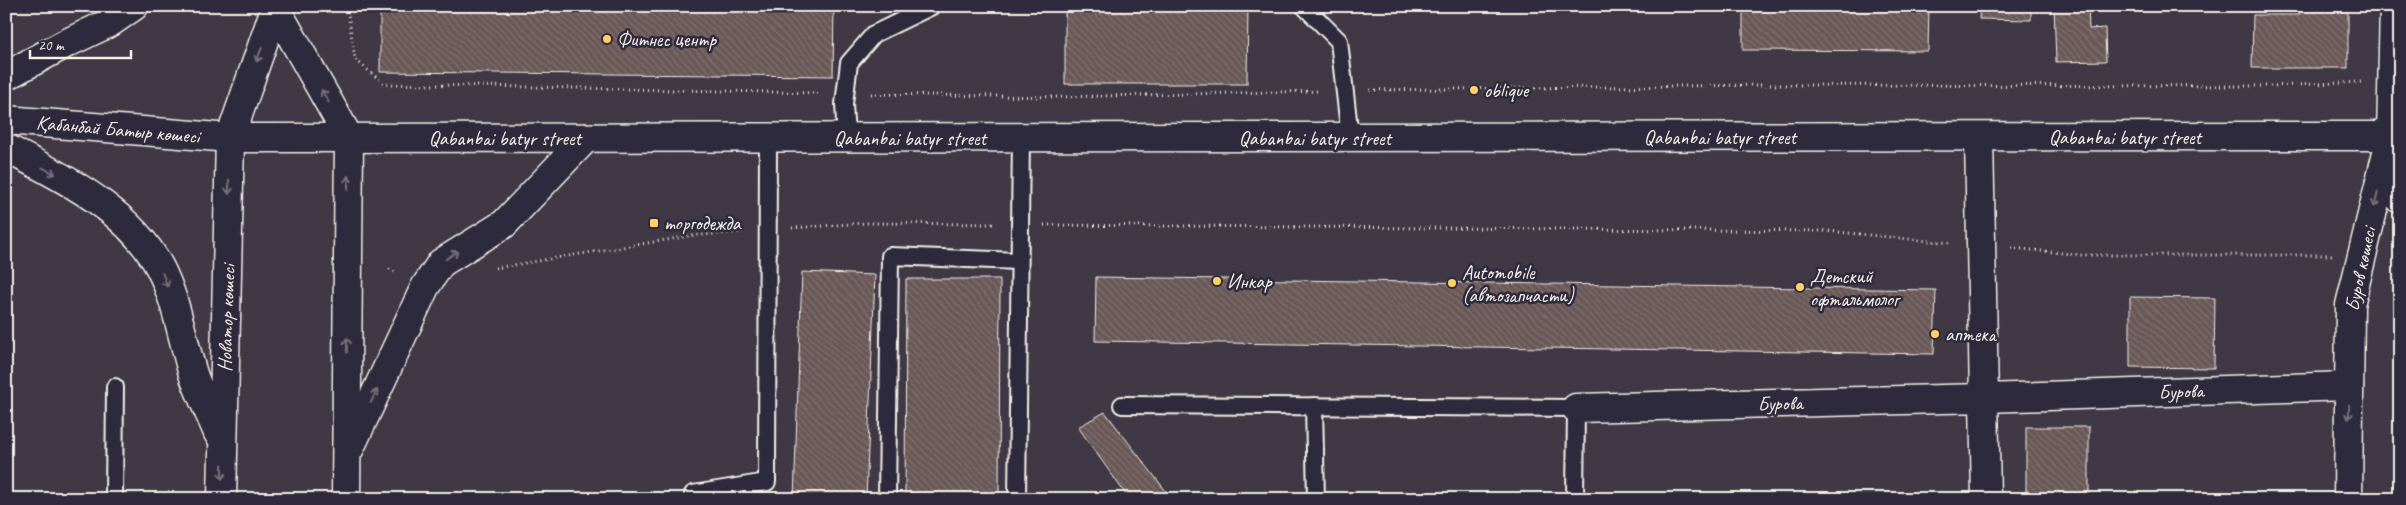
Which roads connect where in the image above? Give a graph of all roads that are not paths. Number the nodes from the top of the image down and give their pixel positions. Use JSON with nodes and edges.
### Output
{"nodes":[{"id":1,"x":134,"y":6,"type":"edge"},
{"id":2,"x":932,"y":6,"type":"edge"},
{"id":3,"x":1304,"y":6,"type":"edge"},
{"id":4,"x":2394,"y":6,"type":"edge"},
{"id":5,"x":276,"y":8,"type":"edge"},
{"id":6,"x":6,"y":76,"type":"edge"},
{"id":7,"x":6,"y":120,"type":"edge"},
{"id":8,"x":2396,"y":136,"type":"edge"},
{"id":9,"x":1979,"y":137,"type":"junction"},
{"id":10,"x":230,"y":138,"type":"junction"},
{"id":11,"x":349,"y":138,"type":"junction"},
{"id":12,"x":586,"y":138,"type":"junction"},
{"id":13,"x":846,"y":138,"type":"junction"},
{"id":14,"x":1021,"y":138,"type":"junction"},
{"id":15,"x":1350,"y":138,"type":"junction"},
{"id":16,"x":768,"y":139,"type":"junction"},
{"id":17,"x":6,"y":148,"type":"edge"},
{"id":18,"x":2400,"y":199,"type":"edge"},
{"id":19,"x":1019,"y":261,"type":"junction"},
{"id":20,"x":2349,"y":386,"type":"junction"},
{"id":21,"x":115,"y":387,"type":"dead end"},
{"id":22,"x":1984,"y":398,"type":"junction"},
{"id":23,"x":1122,"y":405,"type":"dead end"},
{"id":24,"x":1314,"y":406,"type":"junction"},
{"id":25,"x":1576,"y":408,"type":"junction"},
{"id":26,"x":222,"y":442,"type":"junction"},
{"id":27,"x":346,"y":456,"type":"junction"},
{"id":28,"x":114,"y":499,"type":"edge"},
{"id":29,"x":222,"y":499,"type":"edge"},
{"id":30,"x":346,"y":499,"type":"edge"},
{"id":31,"x":693,"y":499,"type":"edge"},
{"id":32,"x":887,"y":499,"type":"edge"},
{"id":33,"x":1017,"y":499,"type":"edge"},
{"id":34,"x":1316,"y":499,"type":"edge"},
{"id":35,"x":1575,"y":499,"type":"edge"},
{"id":36,"x":1986,"y":499,"type":"edge"},
{"id":37,"x":2348,"y":499,"type":"edge"}],
"edges":[{"from":1,"to":6,"type":"main road"},
{"from":2,"to":13,"type":"lane"},
{"from":3,"to":15,"type":"lane"},
{"from":4,"to":8,"type":"main road"},
{"from":5,"to":10,"type":"main road","name":"Новатор көшесі","one_way":true},
{"from":11,"to":5,"type":"main road","one_way":true},
{"from":7,"to":10,"type":"main road","name":"Қабанбай Батыр көшесі"},
{"from":8,"to":9,"type":"main road","name":"Qabanbai batyr street"},
{"from":8,"to":18,"type":"main road"},
{"from":8,"to":20,"type":"main road","name":"Буров көшесі","one_way":true},
{"from":9,"to":15,"type":"main road","name":"Qabanbai batyr street"},
{"from":9,"to":22,"type":"main road"},
{"from":10,"to":11,"type":"main road","name":"Qabanbai batyr street"},
{"from":10,"to":26,"type":"main road","name":"Новатор көшесі","one_way":true},
{"from":11,"to":12,"type":"main road","name":"Qabanbai batyr street"},
{"from":27,"to":11,"type":"main road","one_way":true},
{"from":12,"to":16,"type":"main road","name":"Qabanbai batyr street"},
{"from":27,"to":12,"type":"main road","one_way":true},
{"from":13,"to":14,"type":"main road","name":"Qabanbai batyr street"},
{"from":13,"to":16,"type":"main road","name":"Qabanbai batyr street"},
{"from":14,"to":15,"type":"main road","name":"Qabanbai batyr street"},
{"from":14,"to":19,"type":"lane"},
{"from":16,"to":31,"type":"lane"},
{"from":17,"to":26,"type":"main road","one_way":true},
{"from":19,"to":32,"type":"lane"},
{"from":19,"to":33,"type":"lane"},
{"from":20,"to":22,"type":"main road","name":"Бурова"},
{"from":20,"to":37,"type":"main road","name":"Буров көшесі","one_way":true},
{"from":21,"to":28,"type":"lane"},
{"from":22,"to":25,"type":"main road","name":"Бурова"},
{"from":22,"to":36,"type":"main road"},
{"from":23,"to":24,"type":"lane"},
{"from":24,"to":25,"type":"lane"},
{"from":24,"to":34,"type":"lane"},
{"from":25,"to":35,"type":"lane"},
{"from":26,"to":29,"type":"main road","name":"Новатор көшесі","one_way":true},
{"from":27,"to":30,"type":"main road"}]}
